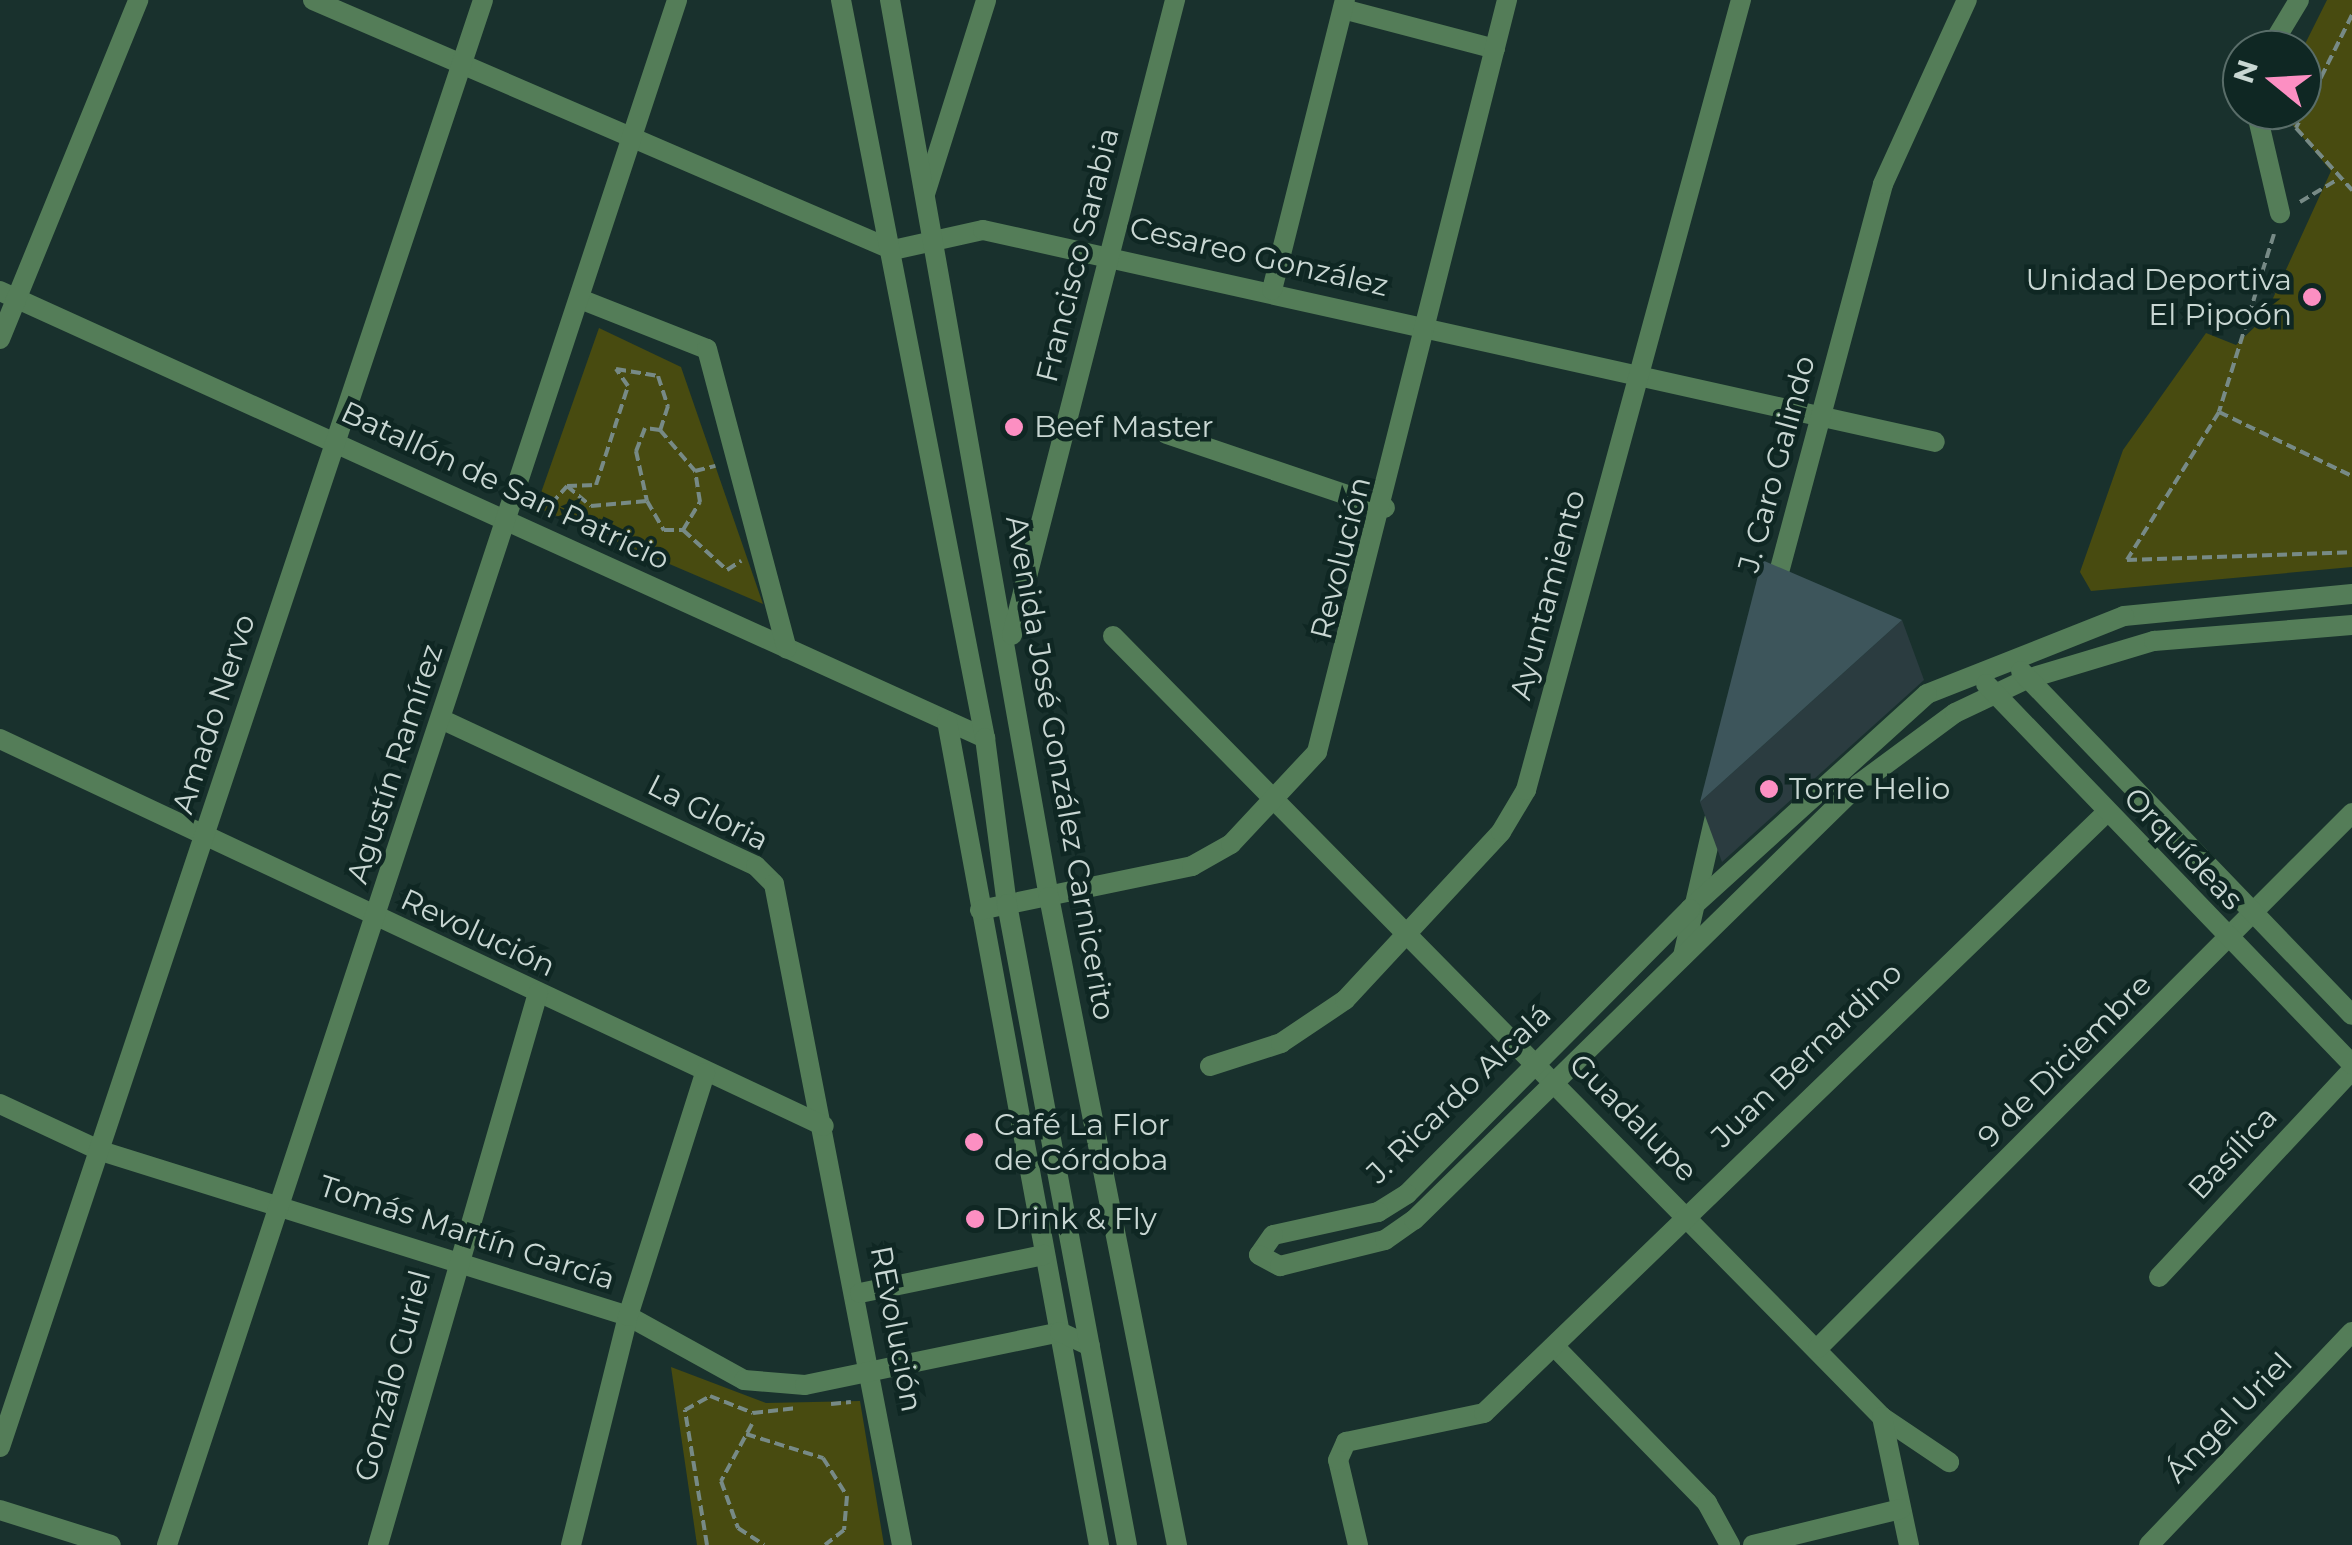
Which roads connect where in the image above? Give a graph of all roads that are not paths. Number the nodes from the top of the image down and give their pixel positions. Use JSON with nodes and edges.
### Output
{"nodes":[{"id":1,"x":138,"y":0,"type":"edge"},
{"id":2,"x":312,"y":0,"type":"edge"},
{"id":3,"x":483,"y":0,"type":"edge"},
{"id":4,"x":677,"y":0,"type":"edge"},
{"id":5,"x":841,"y":0,"type":"edge"},
{"id":6,"x":890,"y":0,"type":"edge"},
{"id":7,"x":986,"y":0,"type":"edge"},
{"id":8,"x":1176,"y":0,"type":"edge"},
{"id":9,"x":1507,"y":0,"type":"edge"},
{"id":10,"x":1741,"y":0,"type":"edge"},
{"id":11,"x":1966,"y":0,"type":"edge"},
{"id":12,"x":2299,"y":0,"type":"edge"},
{"id":13,"x":1344,"y":4,"type":"edge"},
{"id":14,"x":2281,"y":30,"type":"edge"},
{"id":15,"x":1495,"y":48,"type":"junction"},
{"id":16,"x":461,"y":67,"type":"junction"},
{"id":17,"x":2261,"y":130,"type":"edge"},
{"id":18,"x":632,"y":144,"type":"junction"},
{"id":19,"x":925,"y":194,"type":"junction"},
{"id":20,"x":2280,"y":214,"type":"road end"},
{"id":21,"x":932,"y":239,"type":"junction"},
{"id":22,"x":892,"y":250,"type":"junction"},
{"id":23,"x":1108,"y":254,"type":"junction"},
{"id":24,"x":1272,"y":290,"type":"junction"},
{"id":25,"x":8,"y":295,"type":"edge"},
{"id":26,"x":580,"y":299,"type":"junction"},
{"id":27,"x":1430,"y":328,"type":"junction"},
{"id":28,"x":0,"y":339,"type":"edge"},
{"id":29,"x":1640,"y":375,"type":"junction"},
{"id":30,"x":1820,"y":419,"type":"junction"},
{"id":31,"x":1167,"y":434,"type":"dead end"},
{"id":32,"x":336,"y":442,"type":"junction"},
{"id":33,"x":1935,"y":442,"type":"dead end"},
{"id":34,"x":1384,"y":508,"type":"junction"},
{"id":35,"x":506,"y":520,"type":"junction"},
{"id":36,"x":2352,"y":594,"type":"edge"},
{"id":37,"x":1770,"y":608,"type":"edge"},
{"id":38,"x":2352,"y":626,"type":"edge"},
{"id":39,"x":1113,"y":636,"type":"dead end"},
{"id":40,"x":1010,"y":642,"type":"junction"},
{"id":41,"x":787,"y":649,"type":"junction"},
{"id":42,"x":2011,"y":656,"type":"junction"},
{"id":43,"x":1977,"y":670,"type":"junction"},
{"id":44,"x":2026,"y":679,"type":"junction"},
{"id":45,"x":1993,"y":694,"type":"junction"},
{"id":46,"x":443,"y":720,"type":"junction"},
{"id":47,"x":948,"y":721,"type":"junction"},
{"id":48,"x":985,"y":738,"type":"junction"},
{"id":49,"x":0,"y":739,"type":"edge"},
{"id":50,"x":1725,"y":777,"type":"edge"},
{"id":51,"x":1274,"y":802,"type":"junction"},
{"id":52,"x":2106,"y":813,"type":"junction"},
{"id":53,"x":2352,"y":814,"type":"edge"},
{"id":54,"x":205,"y":836,"type":"junction"},
{"id":55,"x":1048,"y":897,"type":"junction"},
{"id":56,"x":1007,"y":904,"type":"junction"},
{"id":57,"x":1690,"y":909,"type":"junction"},
{"id":58,"x":980,"y":910,"type":"junction"},
{"id":59,"x":2256,"y":911,"type":"junction"},
{"id":60,"x":376,"y":918,"type":"junction"},
{"id":61,"x":1409,"y":934,"type":"junction"},
{"id":62,"x":2229,"y":940,"type":"junction"},
{"id":63,"x":1683,"y":956,"type":"junction"},
{"id":64,"x":538,"y":993,"type":"junction"},
{"id":65,"x":2352,"y":1015,"type":"edge"},
{"id":66,"x":1536,"y":1065,"type":"junction"},
{"id":67,"x":1210,"y":1066,"type":"dead end"},
{"id":68,"x":2352,"y":1067,"type":"edge"},
{"id":69,"x":706,"y":1073,"type":"junction"},
{"id":70,"x":1555,"y":1082,"type":"junction"},
{"id":71,"x":0,"y":1104,"type":"edge"},
{"id":72,"x":824,"y":1126,"type":"junction"},
{"id":73,"x":101,"y":1151,"type":"junction"},
{"id":74,"x":282,"y":1206,"type":"junction"},
{"id":75,"x":1685,"y":1213,"type":"junction"},
{"id":76,"x":456,"y":1255,"type":"junction"},
{"id":77,"x":1044,"y":1255,"type":"junction"},
{"id":78,"x":2159,"y":1276,"type":"dead end"},
{"id":79,"x":860,"y":1293,"type":"junction"},
{"id":80,"x":628,"y":1316,"type":"junction"},
{"id":81,"x":1060,"y":1332,"type":"junction"},
{"id":82,"x":2352,"y":1332,"type":"edge"},
{"id":83,"x":1090,"y":1346,"type":"junction"},
{"id":84,"x":1555,"y":1347,"type":"junction"},
{"id":85,"x":1818,"y":1348,"type":"junction"},
{"id":86,"x":875,"y":1371,"type":"junction"},
{"id":87,"x":1882,"y":1417,"type":"junction"},
{"id":88,"x":0,"y":1447,"type":"edge"},
{"id":89,"x":1949,"y":1462,"type":"dead end"},
{"id":90,"x":1901,"y":1509,"type":"junction"},
{"id":91,"x":0,"y":1510,"type":"edge"},
{"id":92,"x":111,"y":1545,"type":"edge"},
{"id":93,"x":167,"y":1545,"type":"edge"},
{"id":94,"x":378,"y":1545,"type":"edge"},
{"id":95,"x":572,"y":1545,"type":"edge"},
{"id":96,"x":902,"y":1545,"type":"edge"},
{"id":97,"x":1099,"y":1545,"type":"edge"},
{"id":98,"x":1127,"y":1545,"type":"edge"},
{"id":99,"x":1177,"y":1545,"type":"edge"},
{"id":100,"x":1358,"y":1545,"type":"edge"},
{"id":101,"x":1730,"y":1545,"type":"edge"},
{"id":102,"x":1752,"y":1545,"type":"edge"},
{"id":103,"x":1909,"y":1545,"type":"edge"},
{"id":104,"x":2149,"y":1545,"type":"edge"}],
"edges":[{"from":1,"to":25,"type":"street"},
{"from":2,"to":16,"type":"street"},
{"from":3,"to":16,"type":"street","name":"Amado Nervo"},
{"from":4,"to":18,"type":"street","name":"Agustín Ramírez"},
{"from":5,"to":22,"type":"street"},
{"from":6,"to":19,"type":"street","name":"Avenida José González Carnicerito"},
{"from":7,"to":19,"type":"street"},
{"from":8,"to":23,"type":"street","name":"Francisco Sarabia"},
{"from":9,"to":15,"type":"street","name":"Revolución"},
{"from":10,"to":29,"type":"street","name":"Ayuntamiento"},
{"from":11,"to":30,"type":"street","name":"J. Caro Galindo"},
{"from":12,"to":14,"type":"street"},
{"from":13,"to":15,"type":"street"},
{"from":13,"to":24,"type":"street"},
{"from":15,"to":27,"type":"street","name":"Revolución"},
{"from":16,"to":18,"type":"street"},
{"from":16,"to":32,"type":"street","name":"Amado Nervo"},
{"from":17,"to":20,"type":"street"},
{"from":18,"to":22,"type":"street"},
{"from":18,"to":26,"type":"street","name":"Agustín Ramírez"},
{"from":19,"to":21,"type":"street","name":"Avenida José González Carnicerito"},
{"from":21,"to":22,"type":"street","name":"Cesareo González"},
{"from":21,"to":23,"type":"street","name":"Cesareo González"},
{"from":21,"to":40,"type":"street","name":"Avenida José González Carnicerito"},
{"from":22,"to":48,"type":"street"},
{"from":23,"to":24,"type":"street","name":"Cesareo González"},
{"from":23,"to":40,"type":"street","name":"Francisco Sarabia"},
{"from":24,"to":27,"type":"street","name":"Cesareo González"},
{"from":25,"to":28,"type":"street"},
{"from":25,"to":32,"type":"street","name":"Batallón de San Patricio"},
{"from":26,"to":35,"type":"street","name":"Agustín Ramírez"},
{"from":26,"to":41,"type":"street"},
{"from":27,"to":29,"type":"street","name":"Cesareo González"},
{"from":27,"to":34,"type":"street","name":"Revolución"},
{"from":29,"to":30,"type":"street","name":"Cesareo González"},
{"from":29,"to":61,"type":"street","name":"Ayuntamiento"},
{"from":30,"to":33,"type":"street","name":"Cesareo González"},
{"from":30,"to":37,"type":"street","name":"J. Caro Galindo"},
{"from":31,"to":34,"type":"street"},
{"from":32,"to":35,"type":"street","name":"Batallón de San Patricio"},
{"from":32,"to":54,"type":"street","name":"Amado Nervo"},
{"from":34,"to":51,"type":"street","name":"Revolución"},
{"from":35,"to":41,"type":"street","name":"Batallón de San Patricio"},
{"from":35,"to":46,"type":"street","name":"Agustín Ramírez"},
{"from":36,"to":42,"type":"street","name":"J. Ricardo Alcalá"},
{"from":38,"to":44,"type":"street","name":"J. Ricardo Alcalá"},
{"from":39,"to":51,"type":"street","name":"Guadalupe"},
{"from":40,"to":55,"type":"street","name":"Avenida José González Carnicerito"},
{"from":41,"to":47,"type":"street","name":"Batallón de San Patricio"},
{"from":42,"to":43,"type":"street","name":"J. Ricardo Alcalá"},
{"from":42,"to":44,"type":"street","name":"Orquídeas"},
{"from":43,"to":45,"type":"street","name":"Orquídeas"},
{"from":43,"to":57,"type":"street","name":"J. Ricardo Alcalá"},
{"from":44,"to":45,"type":"street","name":"J. Ricardo Alcalá"},
{"from":44,"to":59,"type":"street","name":"Orquídeas"},
{"from":45,"to":52,"type":"street","name":"Orquídeas"},
{"from":45,"to":63,"type":"street","name":"J. Ricardo Alcalá"},
{"from":46,"to":60,"type":"street","name":"Agustín Ramírez"},
{"from":46,"to":72,"type":"street","name":"La Gloria"},
{"from":47,"to":48,"type":"street","name":"Batallón de San Patricio"},
{"from":47,"to":58,"type":"street"},
{"from":48,"to":56,"type":"street"},
{"from":49,"to":54,"type":"street","name":"Revolución"},
{"from":50,"to":57,"type":"street"},
{"from":51,"to":55,"type":"street","name":"Revolución"},
{"from":51,"to":61,"type":"street","name":"Guadalupe"},
{"from":52,"to":62,"type":"street","name":"Orquídeas"},
{"from":52,"to":75,"type":"street","name":"Juan Bernardino"},
{"from":53,"to":59,"type":"street","name":"9 de Diciembre"},
{"from":54,"to":60,"type":"street","name":"Revolución"},
{"from":54,"to":73,"type":"street","name":"Amado Nervo"},
{"from":55,"to":56,"type":"street","name":"Revolución"},
{"from":55,"to":99,"type":"street","name":"Avenida José González Carnicerito"},
{"from":56,"to":58,"type":"street","name":"Revolución"},
{"from":56,"to":83,"type":"street"},
{"from":57,"to":63,"type":"street"},
{"from":57,"to":66,"type":"street","name":"J. Ricardo Alcalá"},
{"from":58,"to":77,"type":"street"},
{"from":59,"to":62,"type":"street","name":"9 de Diciembre"},
{"from":59,"to":65,"type":"street","name":"Orquídeas"},
{"from":60,"to":64,"type":"street","name":"Revolución"},
{"from":60,"to":74,"type":"street","name":"Agustín Ramírez"},
{"from":61,"to":66,"type":"street","name":"Guadalupe"},
{"from":61,"to":67,"type":"street","name":"Ayuntamiento"},
{"from":62,"to":68,"type":"street","name":"Orquídeas"},
{"from":62,"to":85,"type":"street","name":"9 de Diciembre"},
{"from":63,"to":70,"type":"street","name":"J. Ricardo Alcalá"},
{"from":64,"to":69,"type":"street","name":"Revolución"},
{"from":64,"to":76,"type":"street","name":"Gonzálo Curiel"},
{"from":66,"to":70,"type":"street","name":"Guadalupe"},
{"from":66,"to":70,"type":"street","name":"J. Ricardo Alcalá"},
{"from":68,"to":78,"type":"street","name":"Basílica"},
{"from":69,"to":72,"type":"street","name":"Revolución"},
{"from":69,"to":80,"type":"street"},
{"from":70,"to":75,"type":"street","name":"Guadalupe"},
{"from":71,"to":73,"type":"street","name":"Tomás Martín García"},
{"from":72,"to":79,"type":"street","name":"REvolución"},
{"from":73,"to":74,"type":"street","name":"Tomás Martín García"},
{"from":73,"to":88,"type":"street","name":"Amado Nervo"},
{"from":74,"to":76,"type":"street","name":"Tomás Martín García"},
{"from":74,"to":93,"type":"street","name":"Agustín Ramírez"},
{"from":75,"to":84,"type":"street","name":"Juan Bernardino"},
{"from":75,"to":85,"type":"street","name":"Guadalupe"},
{"from":76,"to":80,"type":"street","name":"Tomás Martín García"},
{"from":76,"to":94,"type":"street","name":"Gonzálo Curiel"},
{"from":77,"to":79,"type":"street"},
{"from":77,"to":81,"type":"street"},
{"from":79,"to":86,"type":"street","name":"REvolución"},
{"from":80,"to":86,"type":"street","name":"Tomás Martín García"},
{"from":80,"to":95,"type":"street"},
{"from":81,"to":83,"type":"street"},
{"from":81,"to":86,"type":"street","name":"Tomás Martín García"},
{"from":81,"to":97,"type":"street"},
{"from":82,"to":104,"type":"street","name":"Ángel Uriel"},
{"from":83,"to":98,"type":"street"},
{"from":84,"to":100,"type":"street","name":"Juan Bernardino"},
{"from":84,"to":101,"type":"street"},
{"from":85,"to":87,"type":"street","name":"Guadalupe"},
{"from":86,"to":96,"type":"street","name":"REvolución"},
{"from":87,"to":89,"type":"street","name":"Guadalupe"},
{"from":87,"to":90,"type":"street"},
{"from":90,"to":102,"type":"street"},
{"from":90,"to":103,"type":"street"},
{"from":91,"to":92,"type":"street"}]}
